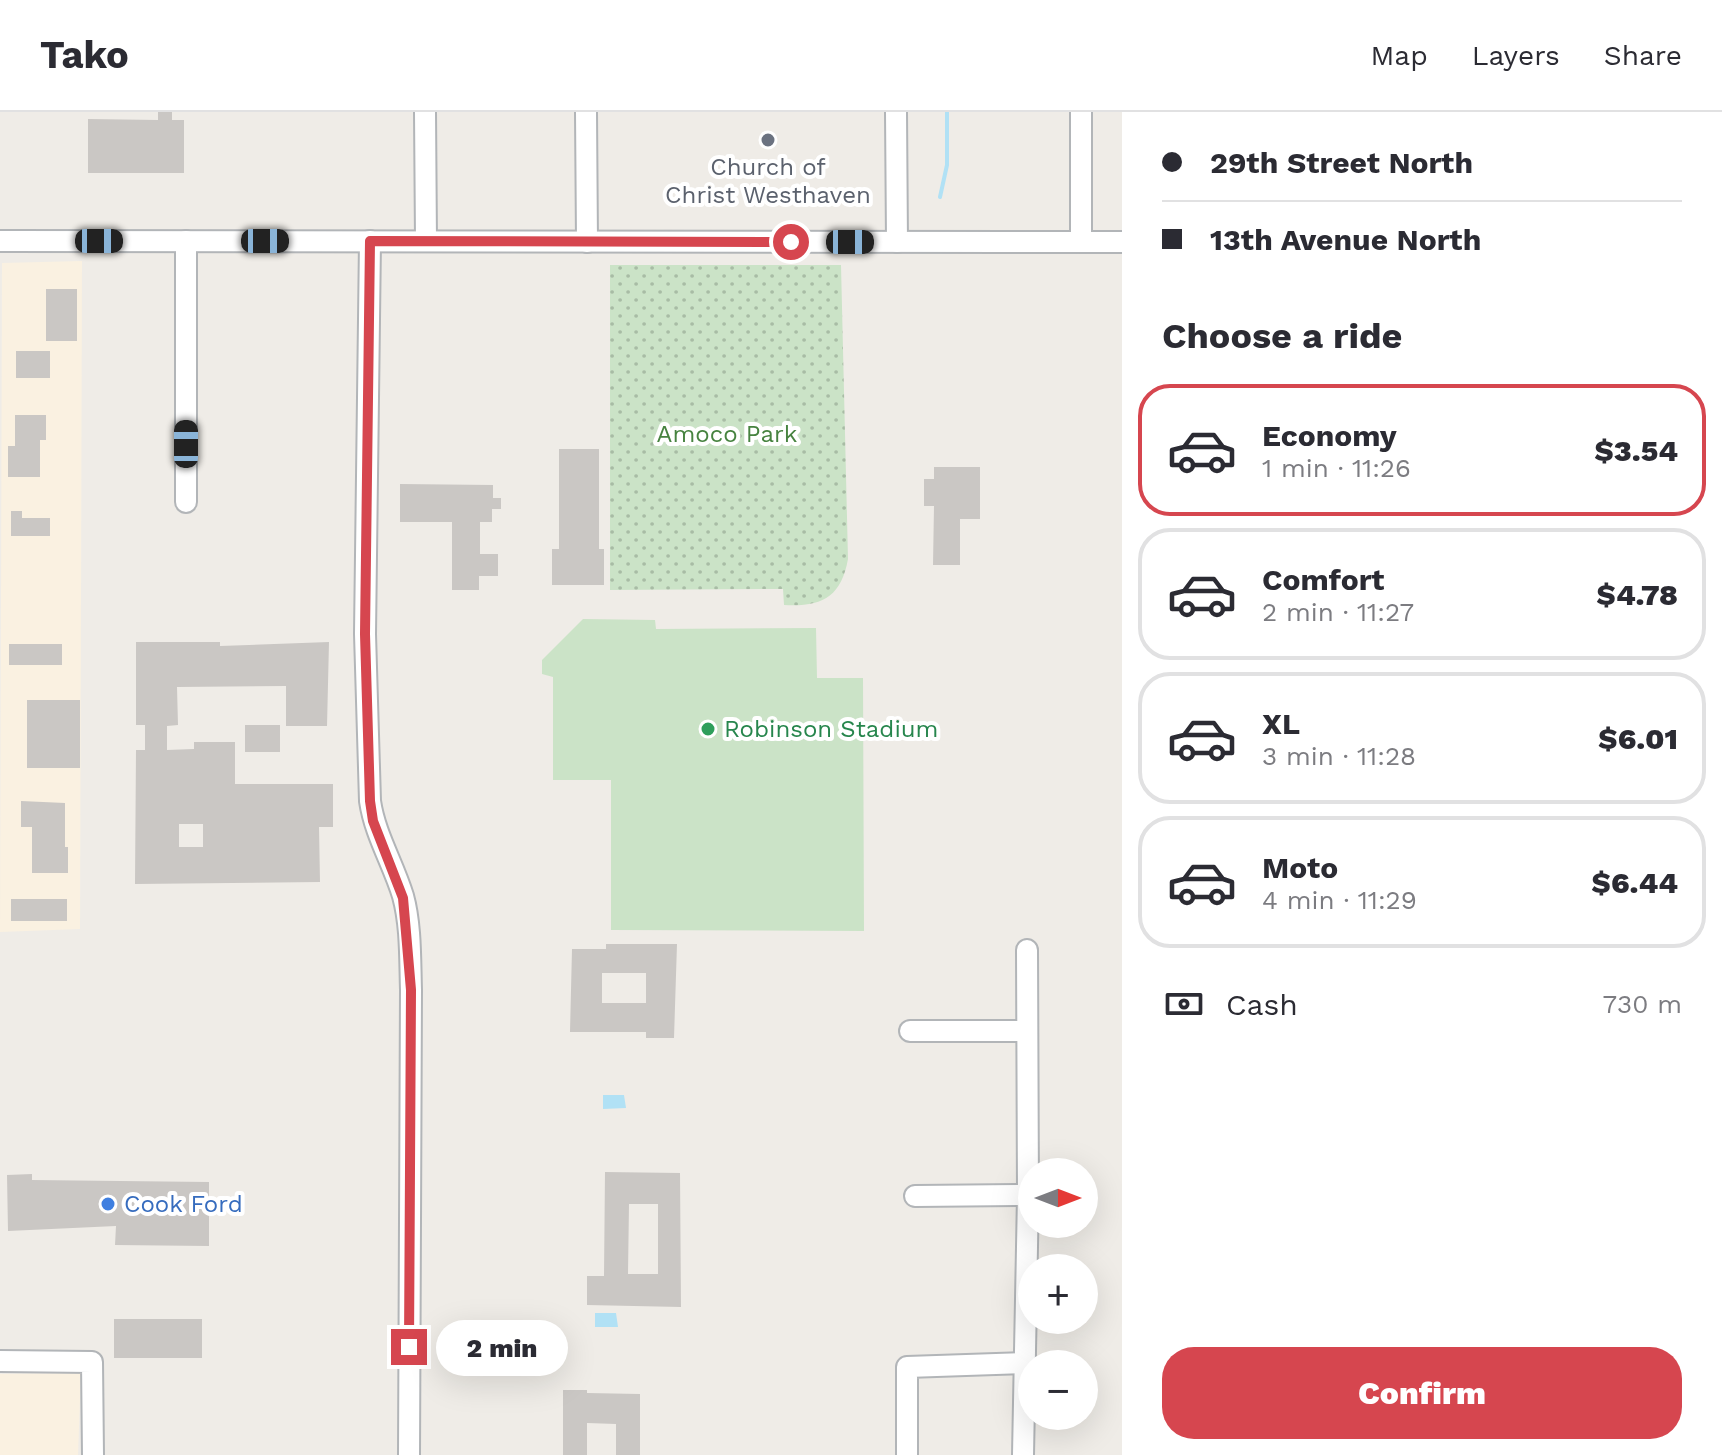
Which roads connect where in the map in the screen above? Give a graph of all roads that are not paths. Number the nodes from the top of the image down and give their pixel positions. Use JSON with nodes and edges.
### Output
{"nodes":[{"id":1,"x":425,"y":112,"type":"edge"},
{"id":2,"x":586,"y":112,"type":"edge"},
{"id":3,"x":896,"y":112,"type":"edge"},
{"id":4,"x":1081,"y":112,"type":"edge"},
{"id":5,"x":0,"y":241,"type":"edge"},
{"id":6,"x":186,"y":241,"type":"junction"},
{"id":7,"x":370,"y":241,"type":"junction"},
{"id":8,"x":426,"y":241,"type":"junction"},
{"id":9,"x":587,"y":242,"type":"junction"},
{"id":10,"x":897,"y":242,"type":"junction"},
{"id":11,"x":1081,"y":242,"type":"junction"},
{"id":12,"x":1122,"y":242,"type":"edge"},
{"id":13,"x":186,"y":502,"type":"dead end"},
{"id":14,"x":1027,"y":950,"type":"dead end"},
{"id":15,"x":910,"y":1031,"type":"dead end"},
{"id":16,"x":1026,"y":1031,"type":"junction"},
{"id":17,"x":1028,"y":1158,"type":"edge"},
{"id":18,"x":1018,"y":1195,"type":"edge"},
{"id":19,"x":915,"y":1196,"type":"dead end"},
{"id":20,"x":1027,"y":1238,"type":"edge"},
{"id":21,"x":1025,"y":1350,"type":"edge"},
{"id":22,"x":0,"y":1361,"type":"edge"},
{"id":23,"x":1018,"y":1363,"type":"edge"},
{"id":24,"x":1024,"y":1430,"type":"edge"},
{"id":25,"x":93,"y":1455,"type":"edge"},
{"id":26,"x":409,"y":1455,"type":"edge"},
{"id":27,"x":907,"y":1455,"type":"edge"},
{"id":28,"x":1023,"y":1455,"type":"edge"}],
"edges":[{"from":1,"to":8,"type":"street"},
{"from":2,"to":9,"type":"street"},
{"from":3,"to":10,"type":"street"},
{"from":4,"to":11,"type":"street"},
{"from":5,"to":6,"type":"street"},
{"from":6,"to":7,"type":"street"},
{"from":6,"to":13,"type":"street"},
{"from":7,"to":8,"type":"street"},
{"from":7,"to":26,"type":"street"},
{"from":8,"to":9,"type":"street"},
{"from":9,"to":10,"type":"street"},
{"from":10,"to":11,"type":"street"},
{"from":11,"to":12,"type":"street"},
{"from":14,"to":16,"type":"street"},
{"from":15,"to":16,"type":"street"},
{"from":16,"to":17,"type":"street"},
{"from":18,"to":19,"type":"street"},
{"from":20,"to":21,"type":"street"},
{"from":22,"to":25,"type":"street"},
{"from":23,"to":27,"type":"street"},
{"from":24,"to":28,"type":"street"}]}
